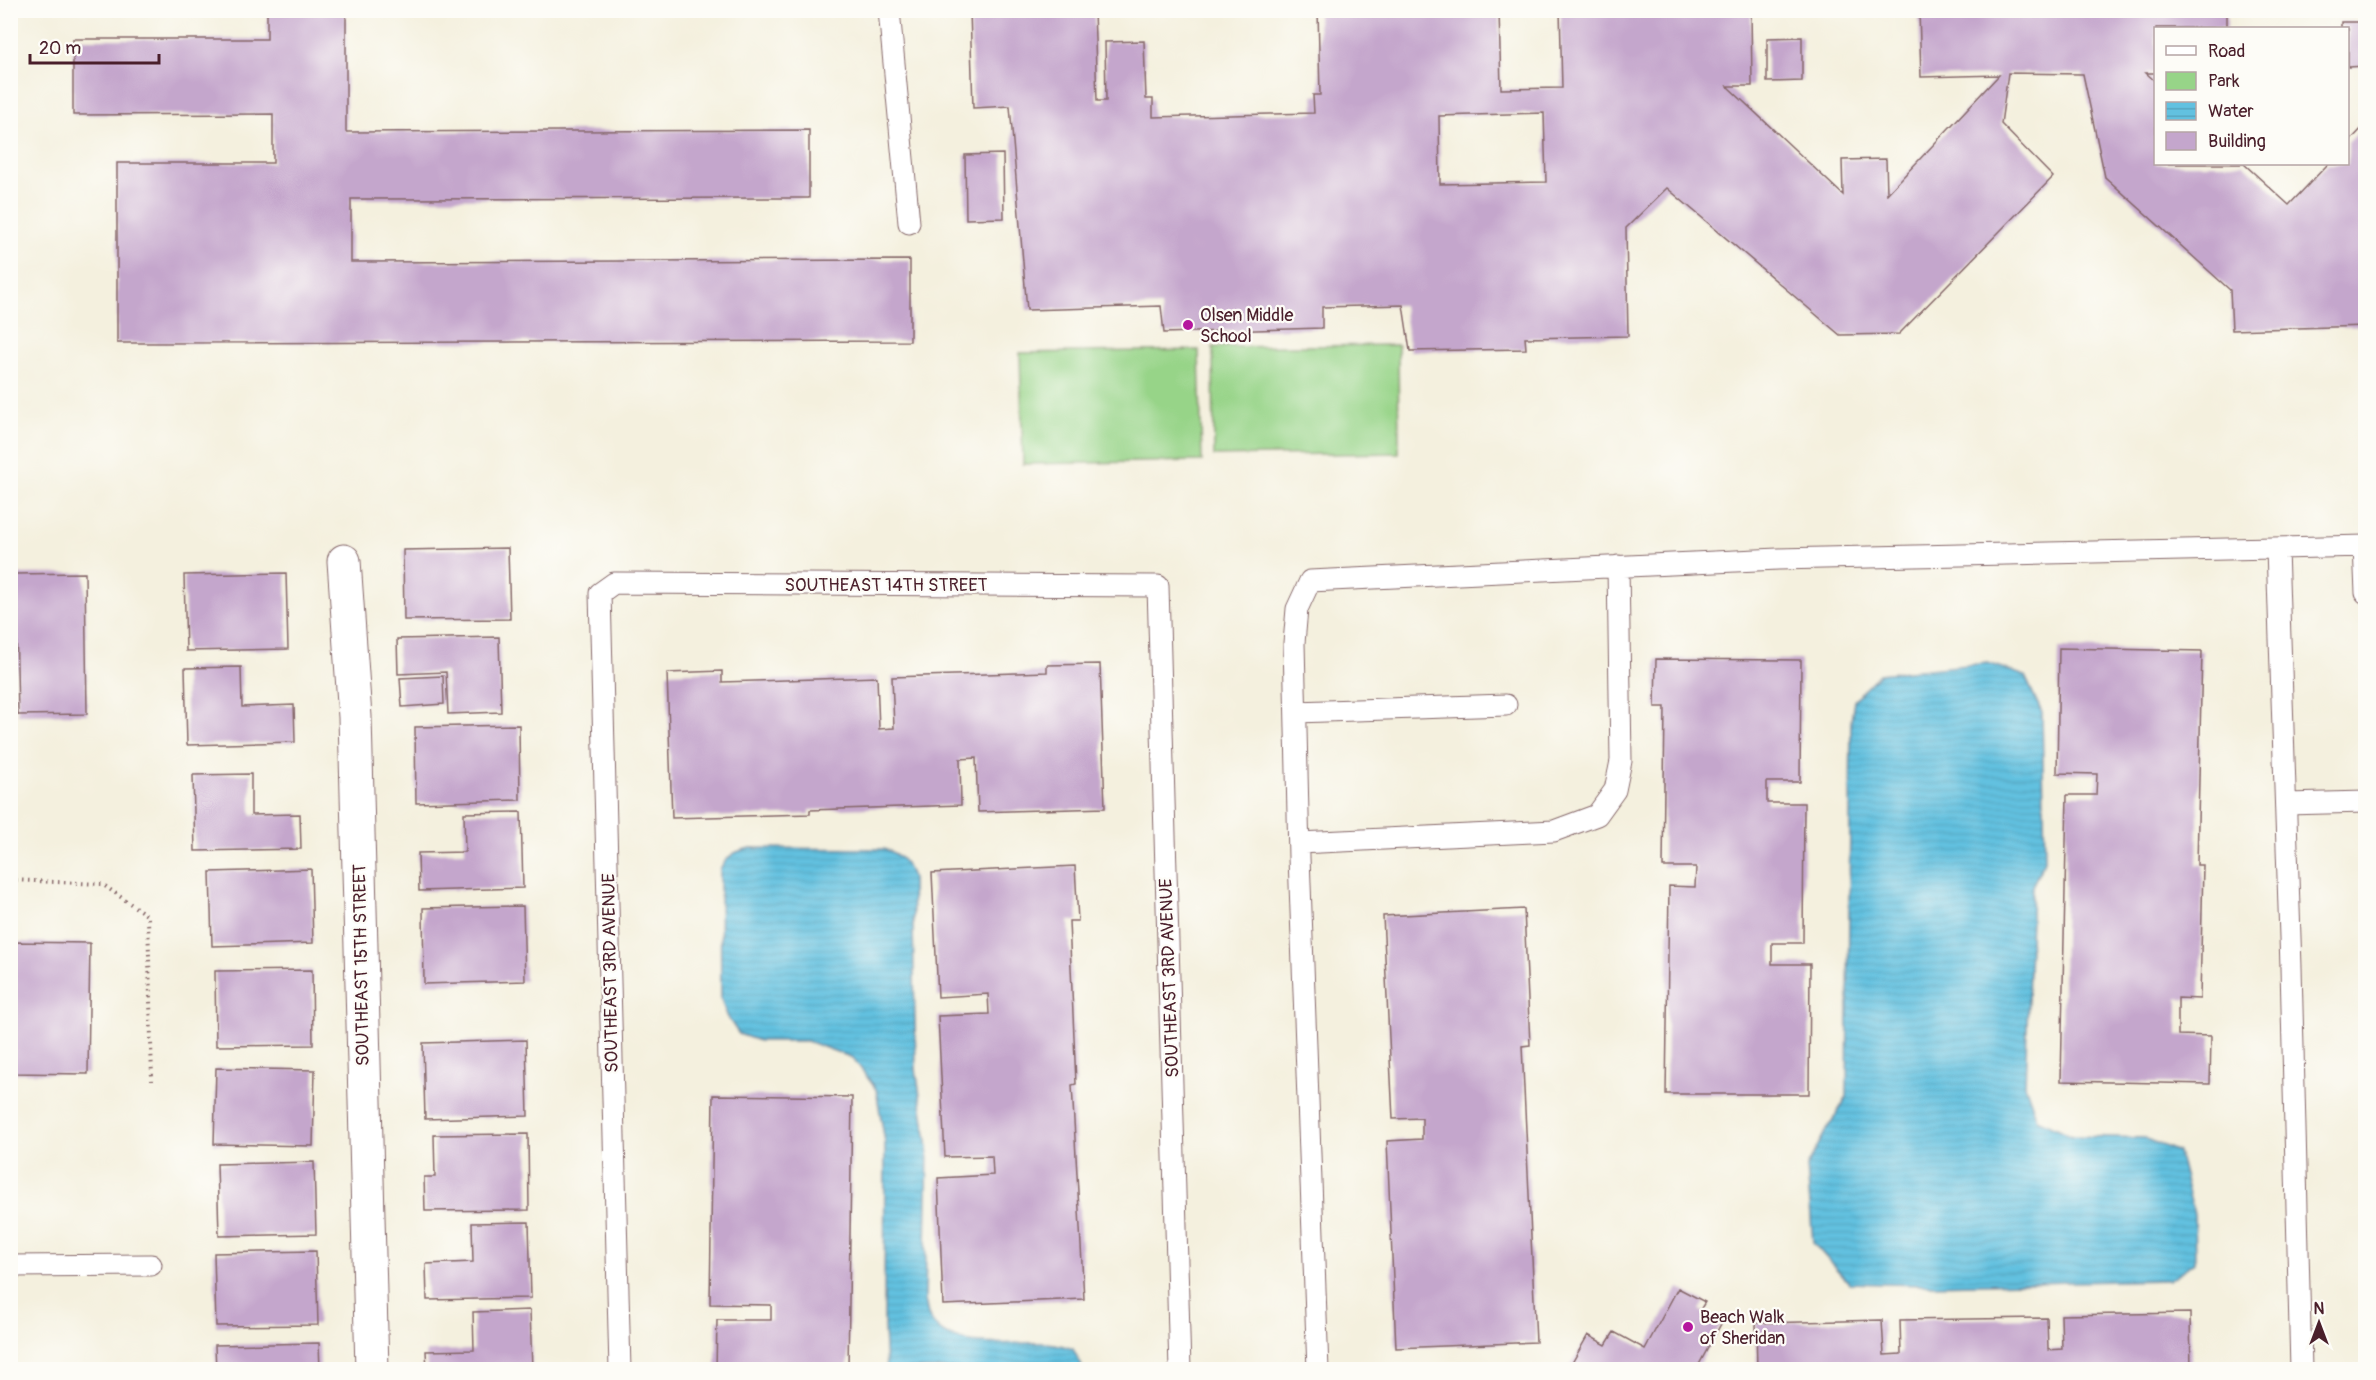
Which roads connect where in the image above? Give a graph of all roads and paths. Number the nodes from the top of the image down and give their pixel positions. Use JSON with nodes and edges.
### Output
{"nodes":[{"id":1,"x":889,"y":10,"type":"edge"},
{"id":2,"x":909,"y":223,"type":"dead end"},
{"id":3,"x":2365,"y":546,"type":"edge"},
{"id":4,"x":2277,"y":549,"type":"junction"},
{"id":5,"x":344,"y":561,"type":"dead end"},
{"id":6,"x":1618,"y":566,"type":"junction"},
{"id":7,"x":614,"y":583,"type":"joint"},
{"id":8,"x":1158,"y":586,"type":"joint"},
{"id":9,"x":2366,"y":593,"type":"edge"},
{"id":10,"x":1506,"y":705,"type":"dead end"},
{"id":11,"x":1296,"y":712,"type":"junction"},
{"id":12,"x":2366,"y":802,"type":"edge"},
{"id":13,"x":2286,"y":804,"type":"junction"},
{"id":14,"x":1299,"y":843,"type":"junction"},
{"id":15,"x":10,"y":880,"type":"edge"},
{"id":16,"x":152,"y":1081,"type":"dead end"},
{"id":17,"x":151,"y":1265,"type":"dead end"},
{"id":18,"x":10,"y":1266,"type":"edge"},
{"id":19,"x":372,"y":1370,"type":"edge"},
{"id":20,"x":620,"y":1370,"type":"edge"},
{"id":21,"x":1180,"y":1370,"type":"edge"},
{"id":22,"x":1318,"y":1370,"type":"edge"},
{"id":23,"x":2301,"y":1370,"type":"edge"}],
"edges":[{"from":1,"to":2,"type":"lane"},
{"from":3,"to":4,"type":"lane"},
{"from":3,"to":9,"type":"lane"},
{"from":4,"to":6,"type":"lane"},
{"from":4,"to":13,"type":"lane"},
{"from":5,"to":19,"type":"street","name":"SOUTHEAST 15TH STREET"},
{"from":6,"to":11,"type":"lane"},
{"from":6,"to":14,"type":"lane"},
{"from":7,"to":8,"type":"lane","name":"SOUTHEAST 14TH STREET"},
{"from":7,"to":20,"type":"lane","name":"SOUTHEAST 3RD AVENUE"},
{"from":8,"to":21,"type":"lane","name":"SOUTHEAST 3RD AVENUE"},
{"from":10,"to":11,"type":"lane"},
{"from":11,"to":14,"type":"lane"},
{"from":12,"to":13,"type":"lane"},
{"from":13,"to":23,"type":"lane"},
{"from":14,"to":22,"type":"lane"},
{"from":15,"to":16,"type":"path"},
{"from":17,"to":18,"type":"lane"}]}
